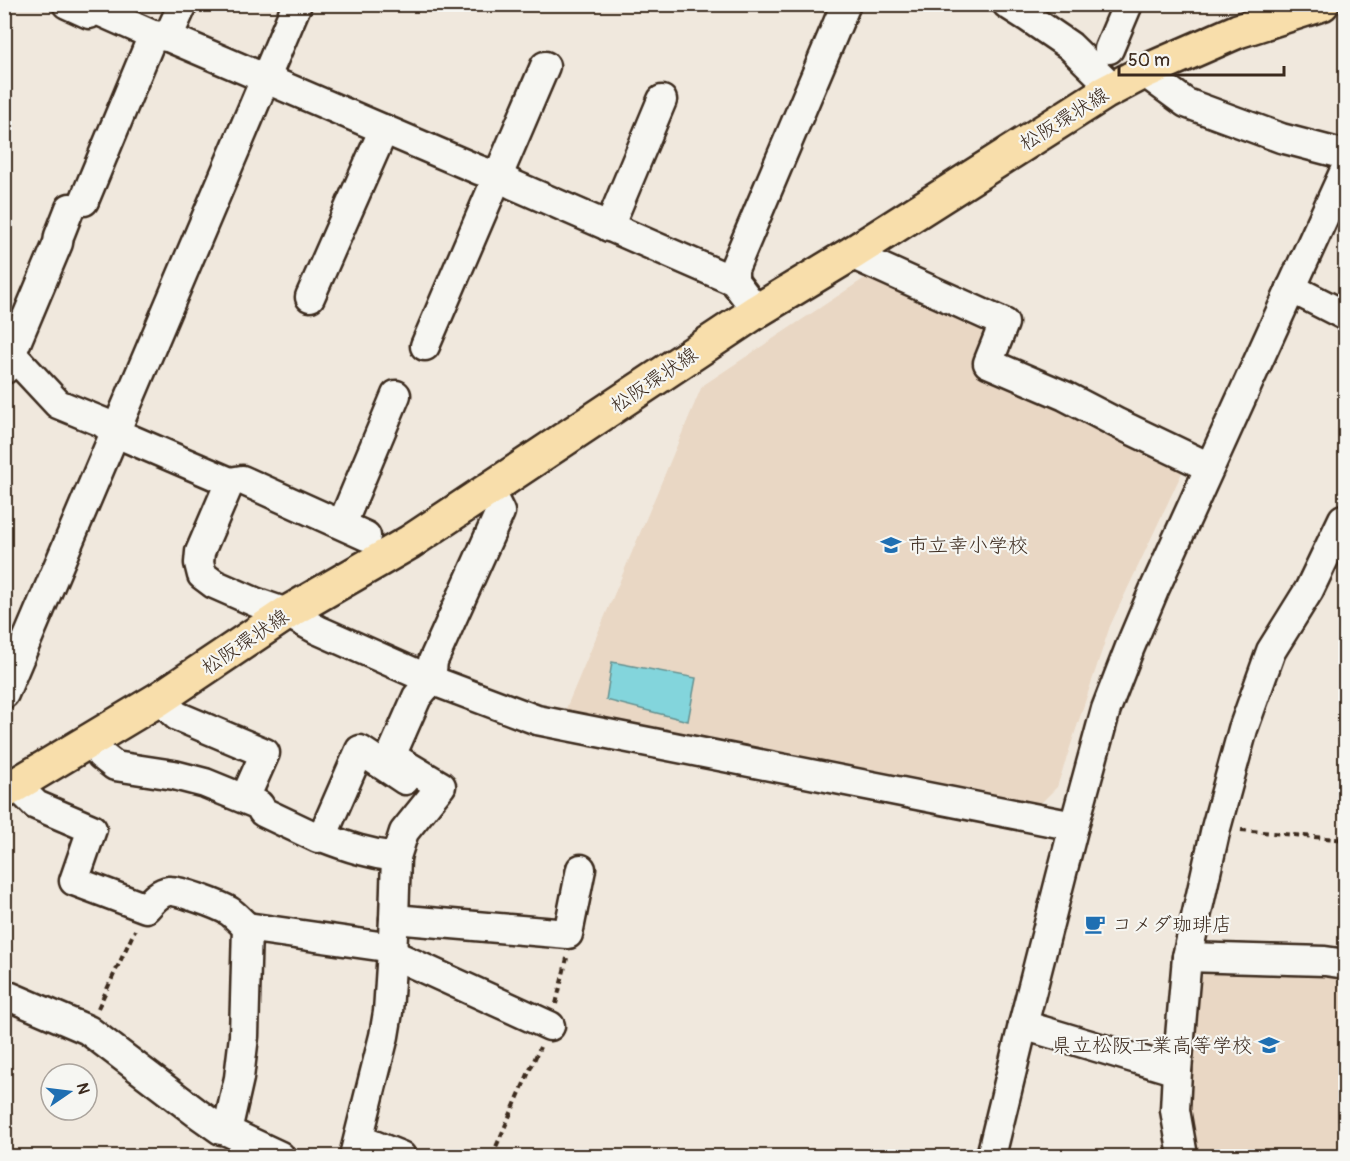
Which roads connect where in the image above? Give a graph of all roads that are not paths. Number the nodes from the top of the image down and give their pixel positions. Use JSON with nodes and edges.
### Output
{"nodes":[{"id":1,"x":183,"y":4,"type":"edge"},
{"id":2,"x":297,"y":4,"type":"edge"},
{"id":3,"x":846,"y":4,"type":"edge"},
{"id":4,"x":1007,"y":4,"type":"edge"},
{"id":5,"x":1128,"y":4,"type":"edge"},
{"id":6,"x":1322,"y":4,"type":"edge"},
{"id":7,"x":78,"y":9,"type":"edge"},
{"id":8,"x":161,"y":36,"type":"junction"},
{"id":9,"x":1109,"y":49,"type":"dead end"},
{"id":10,"x":545,"y":66,"type":"dead end"},
{"id":11,"x":1144,"y":72,"type":"junction"},
{"id":12,"x":266,"y":79,"type":"junction"},
{"id":13,"x":1113,"y":88,"type":"junction"},
{"id":14,"x":662,"y":100,"type":"dead end"},
{"id":15,"x":384,"y":129,"type":"junction"},
{"id":16,"x":1346,"y":155,"type":"edge"},
{"id":17,"x":1346,"y":168,"type":"edge"},
{"id":18,"x":497,"y":176,"type":"junction"},
{"id":19,"x":609,"y":227,"type":"junction"},
{"id":20,"x":851,"y":254,"type":"junction"},
{"id":21,"x":735,"y":281,"type":"junction"},
{"id":22,"x":1292,"y":288,"type":"junction"},
{"id":23,"x":310,"y":297,"type":"dead end"},
{"id":24,"x":757,"y":311,"type":"junction"},
{"id":25,"x":1346,"y":316,"type":"edge"},
{"id":26,"x":425,"y":346,"type":"dead end"},
{"id":27,"x":7,"y":357,"type":"edge"},
{"id":28,"x":396,"y":395,"type":"dead end"},
{"id":29,"x":116,"y":433,"type":"junction"},
{"id":30,"x":1209,"y":467,"type":"junction"},
{"id":31,"x":230,"y":482,"type":"junction"},
{"id":32,"x":489,"y":490,"type":"junction"},
{"id":33,"x":1343,"y":519,"type":"dead end"},
{"id":34,"x":287,"y":613,"type":"junction"},
{"id":35,"x":431,"y":680,"type":"junction"},
{"id":36,"x":4,"y":694,"type":"edge"},
{"id":37,"x":159,"y":699,"type":"junction"},
{"id":38,"x":101,"y":755,"type":"dead end"},
{"id":39,"x":10,"y":788,"type":"edge"},
{"id":40,"x":245,"y":798,"type":"junction"},
{"id":41,"x":432,"y":798,"type":"junction"},
{"id":42,"x":1074,"y":826,"type":"junction"},
{"id":43,"x":322,"y":837,"type":"junction"},
{"id":44,"x":396,"y":857,"type":"junction"},
{"id":45,"x":581,"y":869,"type":"dead end"},
{"id":46,"x":394,"y":919,"type":"junction"},
{"id":47,"x":247,"y":927,"type":"junction"},
{"id":48,"x":392,"y":951,"type":"junction"},
{"id":49,"x":1187,"y":957,"type":"junction"},
{"id":50,"x":1346,"y":964,"type":"edge"},
{"id":51,"x":4,"y":994,"type":"edge"},
{"id":52,"x":1023,"y":1025,"type":"junction"},
{"id":53,"x":550,"y":1026,"type":"road end"},
{"id":54,"x":1177,"y":1071,"type":"junction"},
{"id":55,"x":227,"y":1131,"type":"junction"},
{"id":56,"x":356,"y":1148,"type":"edge"},
{"id":57,"x":280,"y":1156,"type":"edge"},
{"id":58,"x":401,"y":1156,"type":"edge"},
{"id":59,"x":991,"y":1156,"type":"edge"},
{"id":60,"x":1183,"y":1156,"type":"edge"}],
"edges":[{"from":1,"to":8,"type":"street"},
{"from":2,"to":12,"type":"street"},
{"from":3,"to":21,"type":"street"},
{"from":4,"to":13,"type":"street"},
{"from":5,"to":9,"type":"street"},
{"from":6,"to":11,"type":"main road","name":"松阪環状線"},
{"from":7,"to":8,"type":"street"},
{"from":8,"to":12,"type":"street"},
{"from":8,"to":27,"type":"street"},
{"from":10,"to":18,"type":"street"},
{"from":11,"to":13,"type":"main road","name":"松阪環状線"},
{"from":11,"to":16,"type":"street"},
{"from":12,"to":15,"type":"street"},
{"from":12,"to":29,"type":"street"},
{"from":13,"to":20,"type":"main road","name":"松阪環状線"},
{"from":14,"to":19,"type":"street"},
{"from":15,"to":18,"type":"street"},
{"from":15,"to":23,"type":"street"},
{"from":17,"to":22,"type":"street"},
{"from":18,"to":19,"type":"street"},
{"from":18,"to":26,"type":"street"},
{"from":19,"to":21,"type":"street"},
{"from":20,"to":24,"type":"main road","name":"松阪環状線"},
{"from":20,"to":30,"type":"street"},
{"from":21,"to":24,"type":"street"},
{"from":22,"to":25,"type":"street"},
{"from":22,"to":30,"type":"street"},
{"from":24,"to":32,"type":"main road","name":"松阪環状線"},
{"from":27,"to":29,"type":"street"},
{"from":28,"to":31,"type":"street"},
{"from":29,"to":31,"type":"street"},
{"from":29,"to":36,"type":"street"},
{"from":30,"to":42,"type":"street"},
{"from":31,"to":34,"type":"street"},
{"from":32,"to":34,"type":"main road","name":"松阪環状線"},
{"from":32,"to":35,"type":"street"},
{"from":33,"to":49,"type":"street"},
{"from":34,"to":35,"type":"street"},
{"from":34,"to":37,"type":"main road","name":"松阪環状線"},
{"from":35,"to":41,"type":"street"},
{"from":35,"to":42,"type":"street"},
{"from":37,"to":39,"type":"main road","name":"松阪環状線"},
{"from":37,"to":40,"type":"street"},
{"from":38,"to":40,"type":"street"},
{"from":39,"to":47,"type":"street"},
{"from":40,"to":43,"type":"street"},
{"from":41,"to":43,"type":"street"},
{"from":41,"to":44,"type":"street"},
{"from":42,"to":52,"type":"street"},
{"from":43,"to":44,"type":"street"},
{"from":44,"to":46,"type":"street"},
{"from":45,"to":46,"type":"street"},
{"from":46,"to":48,"type":"street"},
{"from":47,"to":48,"type":"street"},
{"from":47,"to":55,"type":"street"},
{"from":48,"to":53,"type":"street"},
{"from":48,"to":56,"type":"street"},
{"from":49,"to":50,"type":"street"},
{"from":49,"to":54,"type":"street"},
{"from":51,"to":55,"type":"street"},
{"from":52,"to":54,"type":"street"},
{"from":52,"to":59,"type":"street"},
{"from":54,"to":60,"type":"street"},
{"from":55,"to":57,"type":"street"},
{"from":56,"to":58,"type":"street"}]}
